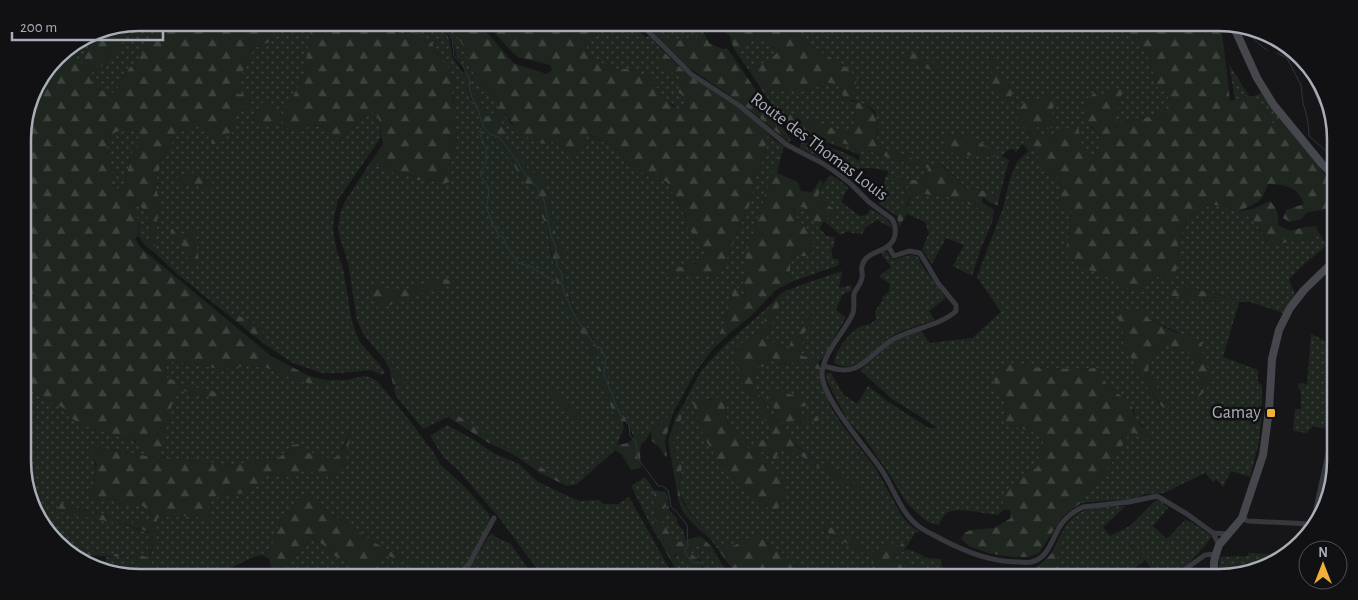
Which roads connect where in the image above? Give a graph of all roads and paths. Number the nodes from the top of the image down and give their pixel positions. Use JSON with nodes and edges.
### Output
{"nodes":[{"id":1,"x":648,"y":31,"type":"edge"},
{"id":2,"x":1236,"y":32,"type":"edge"},
{"id":3,"x":1327,"y":169,"type":"edge"},
{"id":4,"x":888,"y":246,"type":"junction"},
{"id":5,"x":1327,"y":268,"type":"edge"},
{"id":6,"x":824,"y":366,"type":"junction"},
{"id":7,"x":1327,"y":457,"type":"edge"},
{"id":8,"x":1315,"y":509,"type":"edge"},
{"id":9,"x":494,"y":518,"type":"dead end"},
{"id":10,"x":1242,"y":518,"type":"junction"},
{"id":11,"x":1307,"y":523,"type":"edge"},
{"id":12,"x":1213,"y":533,"type":"junction"},
{"id":13,"x":1229,"y":534,"type":"junction"},
{"id":14,"x":1219,"y":545,"type":"junction"},
{"id":15,"x":1216,"y":554,"type":"junction"},
{"id":16,"x":464,"y":569,"type":"edge"},
{"id":17,"x":1185,"y":569,"type":"edge"},
{"id":18,"x":1214,"y":569,"type":"edge"}],
"edges":[{"from":1,"to":4,"type":"street","name":"Route des Thomas Louis"},
{"from":2,"to":3,"type":"street"},
{"from":4,"to":6,"type":"street"},
{"from":4,"to":6,"type":"street"},
{"from":5,"to":10,"type":"street"},
{"from":6,"to":12,"type":"street"},
{"from":7,"to":8,"type":"street"},
{"from":9,"to":16,"type":"street"},
{"from":10,"to":11,"type":"street"},
{"from":10,"to":13,"type":"street"},
{"from":12,"to":13,"type":"street"},
{"from":12,"to":14,"type":"street"},
{"from":13,"to":14,"type":"street"},
{"from":14,"to":15,"type":"street"},
{"from":15,"to":17,"type":"street"},
{"from":15,"to":18,"type":"street"}]}
